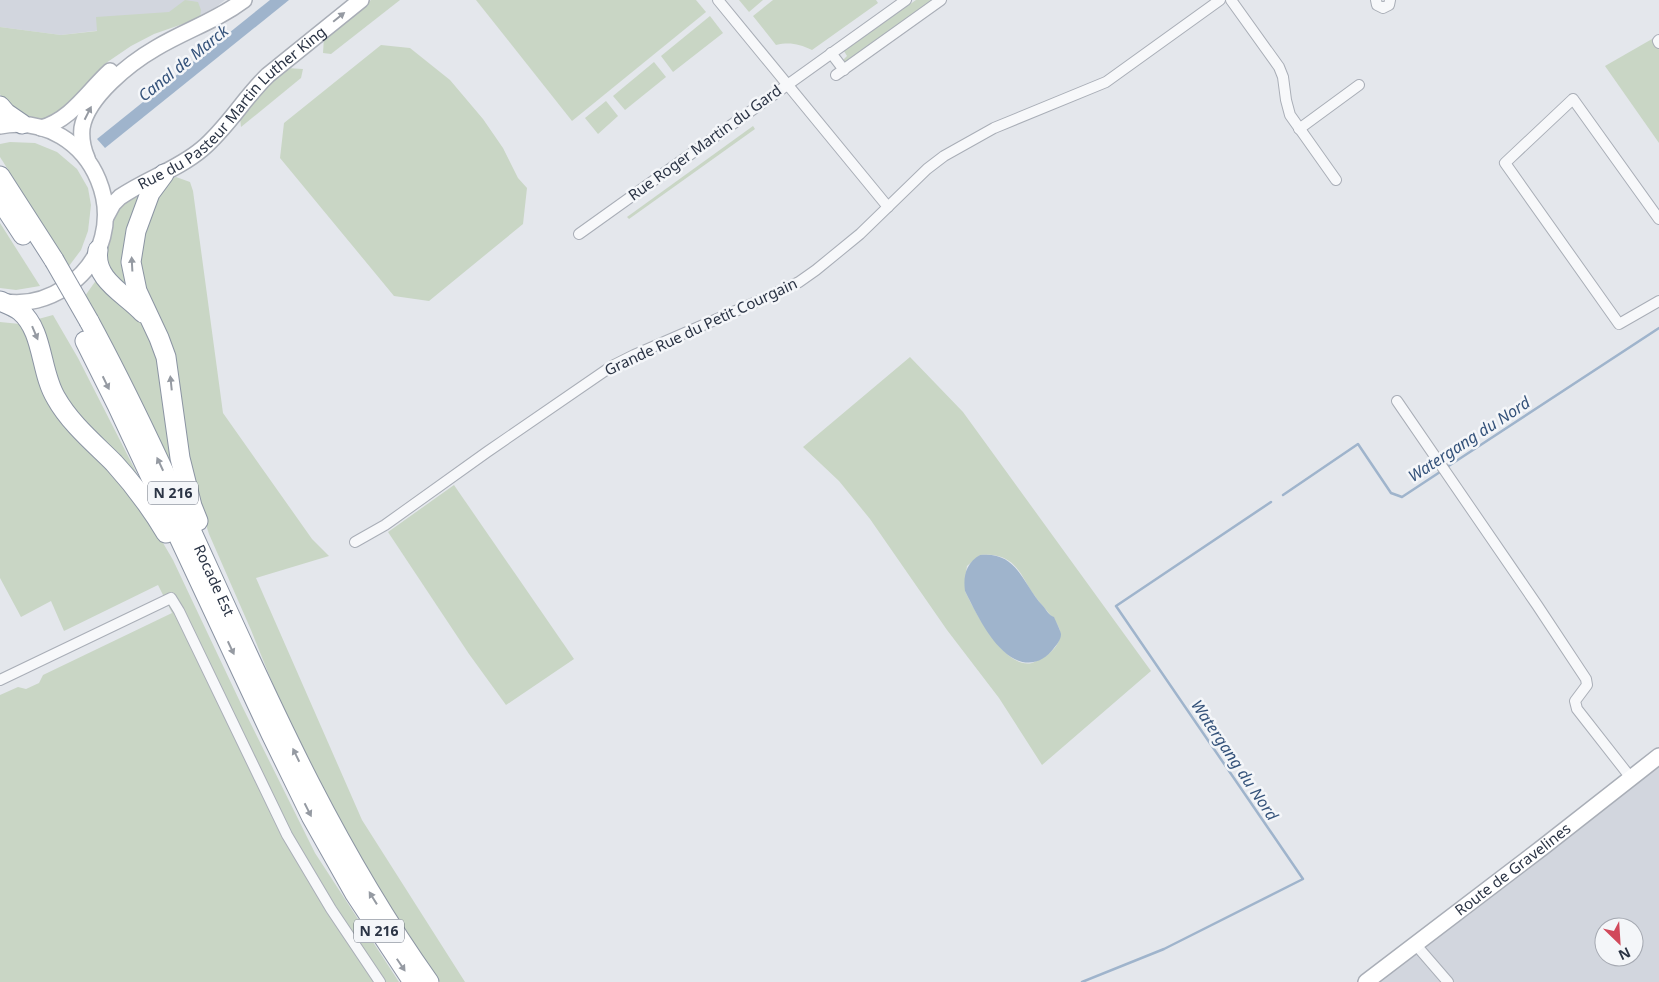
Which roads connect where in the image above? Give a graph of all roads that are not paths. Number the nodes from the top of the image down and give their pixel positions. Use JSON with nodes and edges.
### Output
{"nodes":[{"id":1,"x":244,"y":0,"type":"edge"},
{"id":2,"x":361,"y":0,"type":"edge"},
{"id":3,"x":718,"y":0,"type":"edge"},
{"id":4,"x":906,"y":0,"type":"edge"},
{"id":5,"x":941,"y":0,"type":"edge"},
{"id":6,"x":1220,"y":0,"type":"edge"},
{"id":7,"x":1231,"y":0,"type":"edge"},
{"id":8,"x":1376,"y":0,"type":"edge"},
{"id":9,"x":1390,"y":0,"type":"edge"},
{"id":10,"x":202,"y":25,"type":"junction"},
{"id":11,"x":831,"y":53,"type":"junction"},
{"id":12,"x":788,"y":84,"type":"junction"},
{"id":13,"x":1359,"y":85,"type":"dead end"},
{"id":14,"x":0,"y":106,"type":"edge"},
{"id":15,"x":22,"y":124,"type":"junction"},
{"id":16,"x":0,"y":126,"type":"edge"},
{"id":17,"x":41,"y":128,"type":"junction"},
{"id":18,"x":1299,"y":129,"type":"junction"},
{"id":19,"x":88,"y":160,"type":"junction"},
{"id":20,"x":164,"y":174,"type":"junction"},
{"id":21,"x":0,"y":176,"type":"edge"},
{"id":22,"x":1336,"y":180,"type":"dead end"},
{"id":23,"x":0,"y":200,"type":"edge"},
{"id":24,"x":888,"y":207,"type":"junction"},
{"id":25,"x":106,"y":217,"type":"junction"},
{"id":26,"x":1659,"y":219,"type":"edge"},
{"id":27,"x":579,"y":234,"type":"dead end"},
{"id":28,"x":98,"y":250,"type":"junction"},
{"id":29,"x":47,"y":263,"type":"junction"},
{"id":30,"x":0,"y":301,"type":"edge"},
{"id":31,"x":1659,"y":301,"type":"edge"},
{"id":32,"x":82,"y":323,"type":"junction"},
{"id":33,"x":153,"y":326,"type":"junction"},
{"id":34,"x":1397,"y":401,"type":"dead end"},
{"id":35,"x":355,"y":542,"type":"dead end"},
{"id":36,"x":203,"y":588,"type":"junction"},
{"id":37,"x":254,"y":667,"type":"junction"},
{"id":38,"x":0,"y":680,"type":"edge"},
{"id":39,"x":1659,"y":756,"type":"edge"},
{"id":40,"x":1631,"y":778,"type":"junction"},
{"id":41,"x":1416,"y":945,"type":"junction"},
{"id":42,"x":380,"y":982,"type":"edge"},
{"id":43,"x":413,"y":982,"type":"edge"},
{"id":44,"x":429,"y":982,"type":"edge"},
{"id":45,"x":1366,"y":982,"type":"edge"},
{"id":46,"x":1448,"y":982,"type":"edge"}],
"edges":[{"from":1,"to":10,"type":"street"},
{"from":20,"to":2,"type":"street","name":"Rue du Pasteur Martin Luther King","one_way":true},
{"from":3,"to":12,"type":"street"},
{"from":4,"to":11,"type":"street","name":"Rue Roger Martin du Gard"},
{"from":5,"to":11,"type":"street"},
{"from":6,"to":24,"type":"street","name":"Grande Rue du Petit Courgain"},
{"from":7,"to":18,"type":"street"},
{"from":8,"to":9,"type":"street"},
{"from":10,"to":17,"type":"street"},
{"from":19,"to":10,"type":"street","one_way":true},
{"from":11,"to":12,"type":"street","name":"Rue Roger Martin du Gard"},
{"from":12,"to":24,"type":"street"},
{"from":12,"to":27,"type":"street","name":"Rue Roger Martin du Gard"},
{"from":13,"to":18,"type":"street"},
{"from":14,"to":15,"type":"highway"},
{"from":15,"to":16,"type":"street"},
{"from":15,"to":17,"type":"street"},
{"from":17,"to":19,"type":"street"},
{"from":18,"to":22,"type":"street"},
{"from":19,"to":25,"type":"street"},
{"from":20,"to":25,"type":"street","name":"Rue du Pasteur Martin Luther King"},
{"from":33,"to":20,"type":"highway","one_way":true},
{"from":21,"to":29,"type":"highway","name":"Rocade Est","number":"N 216"},
{"from":23,"to":29,"type":"highway","name":"Rocade Est","number":"N 216"},
{"from":24,"to":35,"type":"street","name":"Grande Rue du Petit Courgain"},
{"from":25,"to":28,"type":"street"},
{"from":26,"to":31,"type":"street"},
{"from":28,"to":30,"type":"street"},
{"from":28,"to":33,"type":"highway"},
{"from":29,"to":32,"type":"highway","name":"Rocade Est","number":"N 216","bridge":true},
{"from":30,"to":36,"type":"highway","one_way":true},
{"from":32,"to":36,"type":"highway","name":"Rocade Est","number":"N 216","one_way":true},
{"from":37,"to":32,"type":"highway","name":"Rocade Est","number":"N 216","one_way":true},
{"from":37,"to":33,"type":"highway","one_way":true},
{"from":34,"to":40,"type":"street"},
{"from":36,"to":43,"type":"highway","name":"Rocade Est","number":"N 216","one_way":true},
{"from":44,"to":37,"type":"highway","name":"Rocade Est","number":"N 216","one_way":true},
{"from":38,"to":42,"type":"street"},
{"from":39,"to":40,"type":"street","name":"Route de Gravelines"},
{"from":40,"to":41,"type":"street","name":"Route de Gravelines"},
{"from":41,"to":45,"type":"street","name":"Route de Gravelines"},
{"from":41,"to":46,"type":"street"}]}
